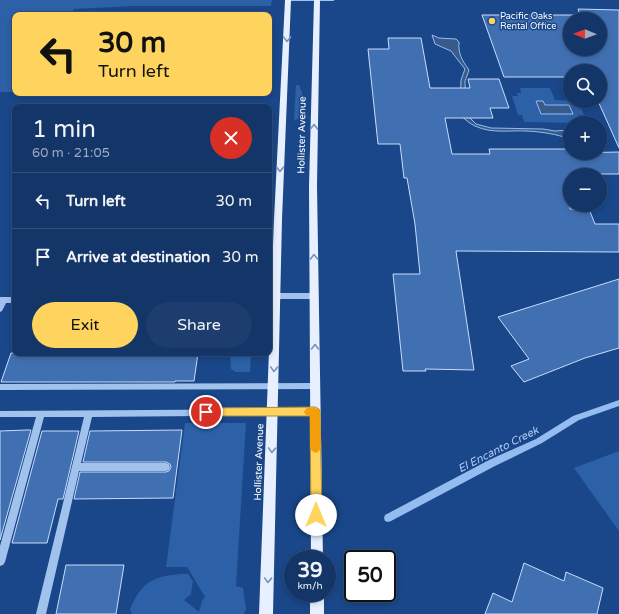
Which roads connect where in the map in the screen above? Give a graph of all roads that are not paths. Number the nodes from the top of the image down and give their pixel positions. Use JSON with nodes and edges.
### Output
{"nodes":[{"id":1,"x":288,"y":0,"type":"edge"},
{"id":2,"x":317,"y":0,"type":"edge"},
{"id":3,"x":333,"y":0,"type":"edge"},
{"id":4,"x":273,"y":296,"type":"edge"},
{"id":5,"x":314,"y":296,"type":"junction"},
{"id":6,"x":2,"y":300,"type":"edge"},
{"id":7,"x":0,"y":309,"type":"edge"},
{"id":8,"x":274,"y":386,"type":"junction"},
{"id":9,"x":315,"y":386,"type":"junction"},
{"id":10,"x":0,"y":387,"type":"edge"},
{"id":11,"x":273,"y":411,"type":"junction"},
{"id":12,"x":315,"y":412,"type":"junction"},
{"id":13,"x":89,"y":413,"type":"junction"},
{"id":14,"x":0,"y":414,"type":"edge"},
{"id":15,"x":41,"y":414,"type":"junction"},
{"id":16,"x":166,"y":466,"type":"dead end"},
{"id":17,"x":76,"y":467,"type":"junction"},
{"id":18,"x":317,"y":550,"type":"edge"},
{"id":19,"x":0,"y":562,"type":"edge"},
{"id":20,"x":317,"y":602,"type":"edge"},
{"id":21,"x":40,"y":614,"type":"edge"},
{"id":22,"x":266,"y":614,"type":"edge"},
{"id":23,"x":317,"y":614,"type":"edge"}],
"edges":[{"from":1,"to":2,"type":"street"},
{"from":1,"to":4,"type":"main road","name":"Hollister Avenue","one_way":true},
{"from":2,"to":3,"type":"street"},
{"from":5,"to":2,"type":"main road","name":"Hollister Avenue","one_way":true},
{"from":4,"to":5,"type":"street"},
{"from":4,"to":8,"type":"main road","name":"Hollister Avenue","one_way":true},
{"from":9,"to":5,"type":"main road","name":"Hollister Avenue","one_way":true},
{"from":6,"to":7,"type":"street"},
{"from":8,"to":9,"type":"street"},
{"from":8,"to":10,"type":"street"},
{"from":8,"to":11,"type":"main road","name":"Hollister Avenue"},
{"from":9,"to":12,"type":"main road","name":"Hollister Avenue"},
{"from":11,"to":12,"type":"street"},
{"from":11,"to":13,"type":"street"},
{"from":11,"to":22,"type":"main road","name":"Hollister Avenue","one_way":true},
{"from":12,"to":18,"type":"main road","name":"Hollister Avenue"},
{"from":13,"to":15,"type":"street"},
{"from":13,"to":17,"type":"street"},
{"from":14,"to":15,"type":"street"},
{"from":15,"to":19,"type":"street"},
{"from":16,"to":17,"type":"street"},
{"from":17,"to":21,"type":"street"},
{"from":20,"to":23,"type":"main road"}]}
